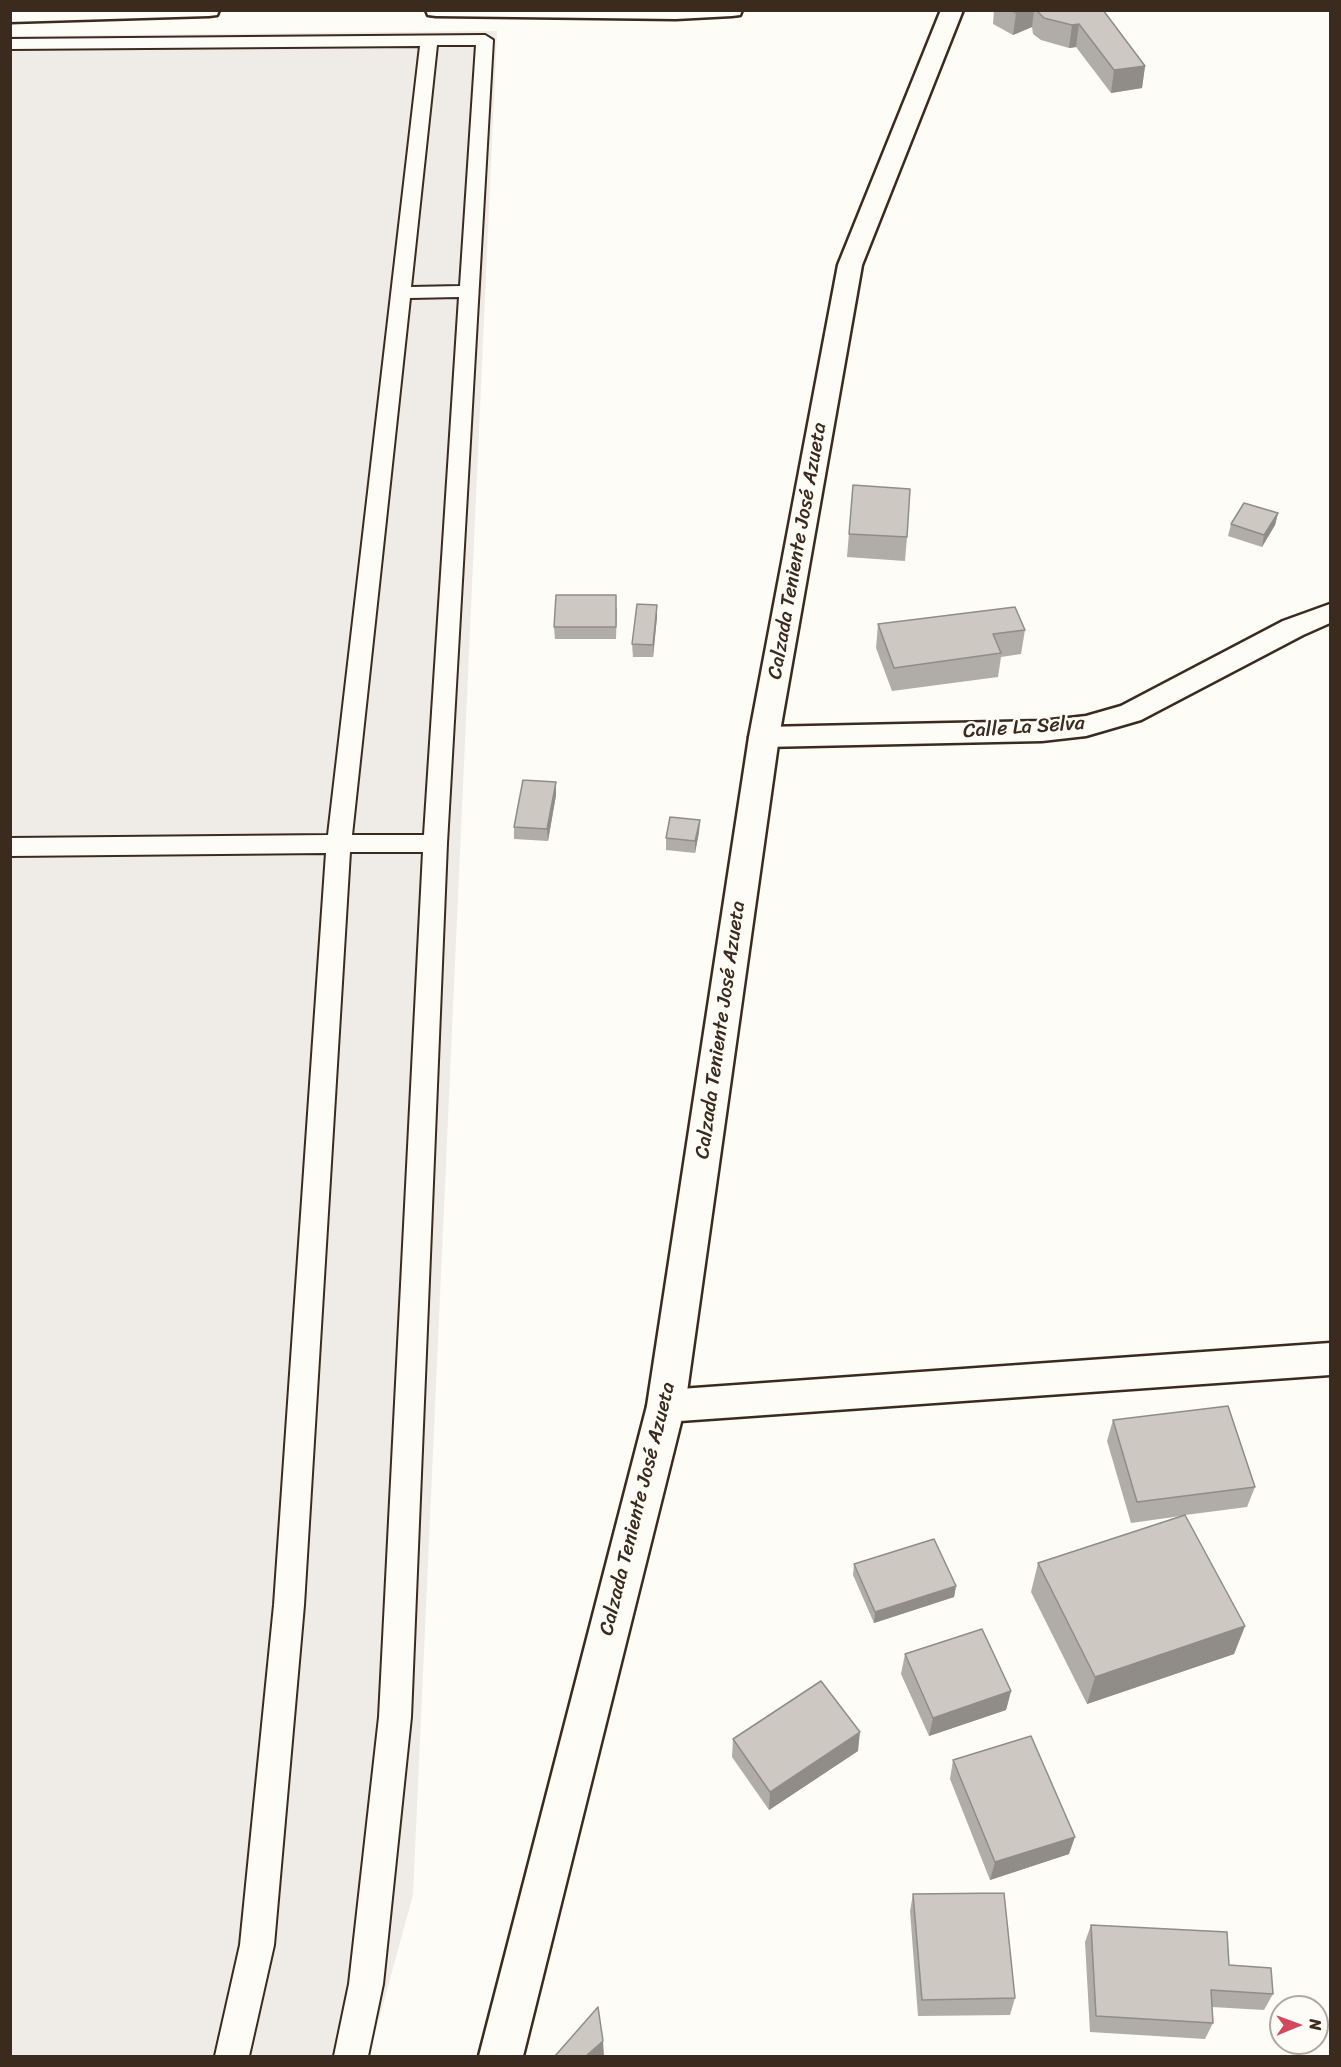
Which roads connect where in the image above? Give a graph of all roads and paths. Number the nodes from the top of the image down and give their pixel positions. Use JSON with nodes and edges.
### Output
{"nodes":[{"id":1,"x":209,"y":10,"type":"edge"},
{"id":2,"x":436,"y":10,"type":"edge"},
{"id":3,"x":732,"y":10,"type":"edge"},
{"id":4,"x":952,"y":10,"type":"edge"},
{"id":5,"x":10,"y":16,"type":"edge"},
{"id":6,"x":429,"y":41,"type":"junction"},
{"id":7,"x":10,"y":44,"type":"edge"},
{"id":8,"x":470,"y":291,"type":"junction"},
{"id":9,"x":400,"y":294,"type":"junction"},
{"id":10,"x":1330,"y":613,"type":"edge"},
{"id":11,"x":764,"y":737,"type":"junction"},
{"id":12,"x":435,"y":843,"type":"junction"},
{"id":13,"x":339,"y":844,"type":"junction"},
{"id":14,"x":10,"y":847,"type":"edge"},
{"id":15,"x":1330,"y":1359,"type":"edge"},
{"id":16,"x":666,"y":1406,"type":"junction"},
{"id":17,"x":232,"y":2056,"type":"edge"},
{"id":18,"x":351,"y":2056,"type":"edge"},
{"id":19,"x":501,"y":2056,"type":"edge"}],
"edges":[{"from":1,"to":5,"type":"main road"},
{"from":2,"to":3,"type":"main road"},
{"from":4,"to":11,"type":"main road","name":"Calzada Teniente José Azueta"},
{"from":6,"to":7,"type":"lane"},
{"from":6,"to":8,"type":"lane"},
{"from":6,"to":9,"type":"lane"},
{"from":8,"to":9,"type":"lane"},
{"from":8,"to":12,"type":"lane"},
{"from":9,"to":13,"type":"lane"},
{"from":10,"to":11,"type":"main road","name":"Calle La Selva"},
{"from":11,"to":16,"type":"main road","name":"Calzada Teniente José Azueta"},
{"from":12,"to":13,"type":"lane"},
{"from":12,"to":18,"type":"lane"},
{"from":13,"to":14,"type":"lane"},
{"from":13,"to":17,"type":"lane"},
{"from":15,"to":16,"type":"main road"},
{"from":16,"to":19,"type":"main road","name":"Calzada Teniente José Azueta"}]}
